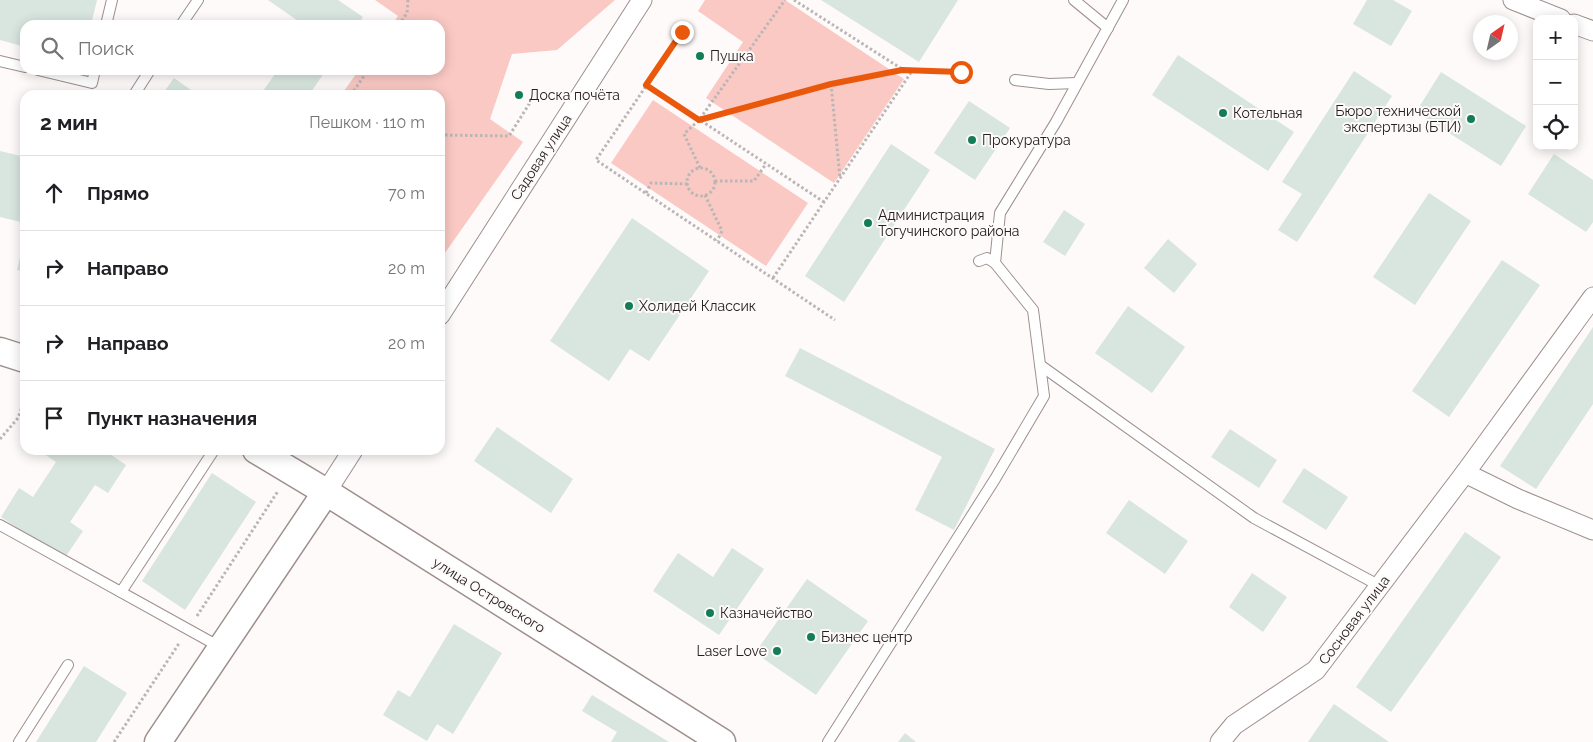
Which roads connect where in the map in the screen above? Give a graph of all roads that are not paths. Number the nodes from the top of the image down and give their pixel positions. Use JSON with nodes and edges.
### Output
{"nodes":[{"id":1,"x":112,"y":0,"type":"edge"},
{"id":2,"x":198,"y":0,"type":"edge"},
{"id":3,"x":642,"y":0,"type":"edge"},
{"id":4,"x":1074,"y":0,"type":"edge"},
{"id":5,"x":1123,"y":0,"type":"edge"},
{"id":6,"x":1512,"y":0,"type":"edge"},
{"id":7,"x":1551,"y":15,"type":"edge"},
{"id":8,"x":107,"y":20,"type":"edge"},
{"id":9,"x":184,"y":20,"type":"edge"},
{"id":10,"x":1578,"y":25,"type":"edge"},
{"id":11,"x":1108,"y":28,"type":"junction"},
{"id":12,"x":1593,"y":31,"type":"edge"},
{"id":13,"x":0,"y":61,"type":"edge"},
{"id":14,"x":20,"y":66,"type":"edge"},
{"id":15,"x":59,"y":75,"type":"edge"},
{"id":16,"x":94,"y":75,"type":"edge"},
{"id":17,"x":147,"y":75,"type":"edge"},
{"id":18,"x":1015,"y":80,"type":"dead end"},
{"id":19,"x":1077,"y":83,"type":"junction"},
{"id":20,"x":137,"y":90,"type":"edge"},
{"id":21,"x":979,"y":261,"type":"dead end"},
{"id":22,"x":995,"y":263,"type":"junction"},
{"id":23,"x":1593,"y":297,"type":"edge"},
{"id":24,"x":445,"y":306,"type":"edge"},
{"id":25,"x":0,"y":351,"type":"edge"},
{"id":26,"x":20,"y":357,"type":"edge"},
{"id":27,"x":1040,"y":365,"type":"junction"},
{"id":28,"x":211,"y":455,"type":"edge"},
{"id":29,"x":264,"y":455,"type":"edge"},
{"id":30,"x":350,"y":455,"type":"edge"},
{"id":31,"x":1465,"y":473,"type":"junction"},
{"id":32,"x":326,"y":492,"type":"junction"},
{"id":33,"x":0,"y":526,"type":"edge"},
{"id":34,"x":1593,"y":530,"type":"edge"},
{"id":35,"x":1380,"y":586,"type":"junction"},
{"id":36,"x":121,"y":592,"type":"junction"},
{"id":37,"x":222,"y":648,"type":"junction"},
{"id":38,"x":68,"y":665,"type":"dead end"},
{"id":39,"x":18,"y":742,"type":"edge"},
{"id":40,"x":158,"y":742,"type":"edge"},
{"id":41,"x":722,"y":742,"type":"edge"},
{"id":42,"x":828,"y":742,"type":"edge"},
{"id":43,"x":1220,"y":742,"type":"edge"}],
"edges":[{"from":1,"to":8,"type":"lane"},
{"from":2,"to":9,"type":"lane"},
{"from":3,"to":24,"type":"street","name":"Садовая улица"},
{"from":4,"to":11,"type":"lane"},
{"from":5,"to":11,"type":"lane"},
{"from":6,"to":7,"type":"street"},
{"from":10,"to":12,"type":"street"},
{"from":11,"to":19,"type":"lane"},
{"from":13,"to":14,"type":"lane"},
{"from":15,"to":16,"type":"lane"},
{"from":17,"to":20,"type":"lane"},
{"from":18,"to":19,"type":"lane"},
{"from":19,"to":22,"type":"lane"},
{"from":21,"to":22,"type":"lane"},
{"from":22,"to":27,"type":"lane"},
{"from":23,"to":31,"type":"street","name":"Сосновая улица"},
{"from":25,"to":26,"type":"street"},
{"from":27,"to":35,"type":"lane"},
{"from":27,"to":42,"type":"lane"},
{"from":28,"to":36,"type":"lane"},
{"from":29,"to":32,"type":"street","name":"улица Островского"},
{"from":30,"to":32,"type":"street"},
{"from":31,"to":34,"type":"street"},
{"from":31,"to":35,"type":"street","name":"Сосновая улица"},
{"from":32,"to":37,"type":"street"},
{"from":32,"to":41,"type":"street","name":"улица Островского"},
{"from":33,"to":36,"type":"lane"},
{"from":35,"to":43,"type":"street","name":"Сосновая улица"},
{"from":36,"to":37,"type":"lane"},
{"from":37,"to":40,"type":"street"},
{"from":38,"to":39,"type":"lane"}]}
